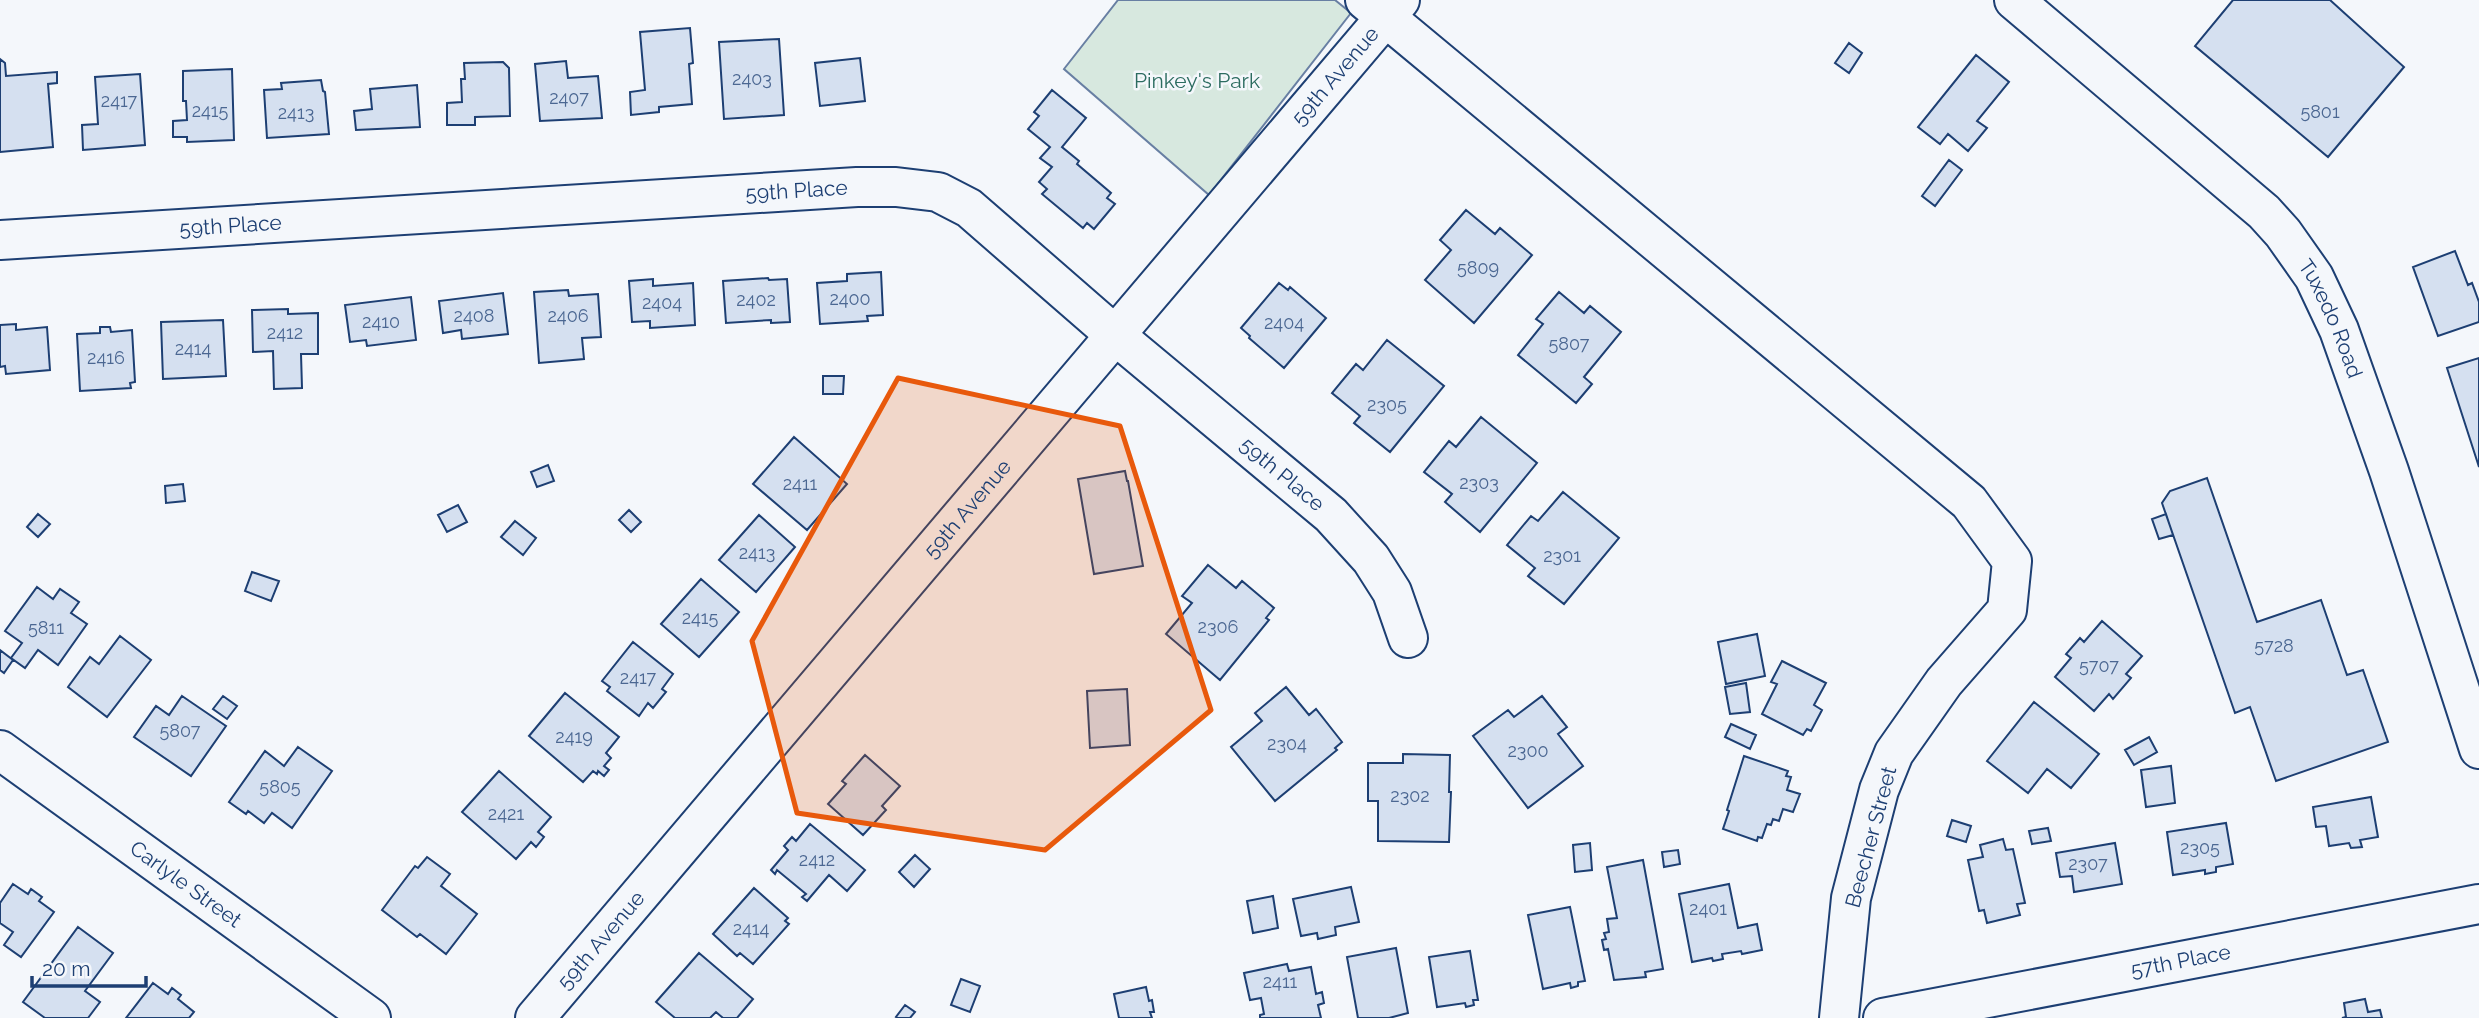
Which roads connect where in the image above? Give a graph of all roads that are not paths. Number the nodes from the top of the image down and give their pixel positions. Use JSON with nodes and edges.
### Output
{"nodes":[{"id":1,"x":2014,"y":0,"type":"edge"},
{"id":2,"x":1383,"y":6,"type":"edge"},
{"id":3,"x":0,"y":240,"type":"edge"},
{"id":4,"x":1115,"y":335,"type":"junction"},
{"id":5,"x":1408,"y":638,"type":"dead end"},
{"id":6,"x":2479,"y":748,"type":"edge"},
{"id":7,"x":0,"y":750,"type":"edge"},
{"id":8,"x":2479,"y":904,"type":"edge"},
{"id":9,"x":371,"y":1018,"type":"edge"},
{"id":10,"x":535,"y":1018,"type":"edge"},
{"id":11,"x":1839,"y":1018,"type":"edge"},
{"id":12,"x":1883,"y":1018,"type":"edge"}],
"edges":[{"from":1,"to":6,"type":"street","name":"Tuxedo Road"},
{"from":2,"to":4,"type":"street","name":"59th Avenue"},
{"from":2,"to":11,"type":"street","name":"Beecher Street"},
{"from":3,"to":4,"type":"street","name":"59th Place"},
{"from":4,"to":5,"type":"street","name":"59th Place"},
{"from":4,"to":10,"type":"street","name":"59th Avenue"},
{"from":7,"to":9,"type":"street","name":"Carlyle Street"},
{"from":8,"to":12,"type":"street","name":"57th Place"}]}
